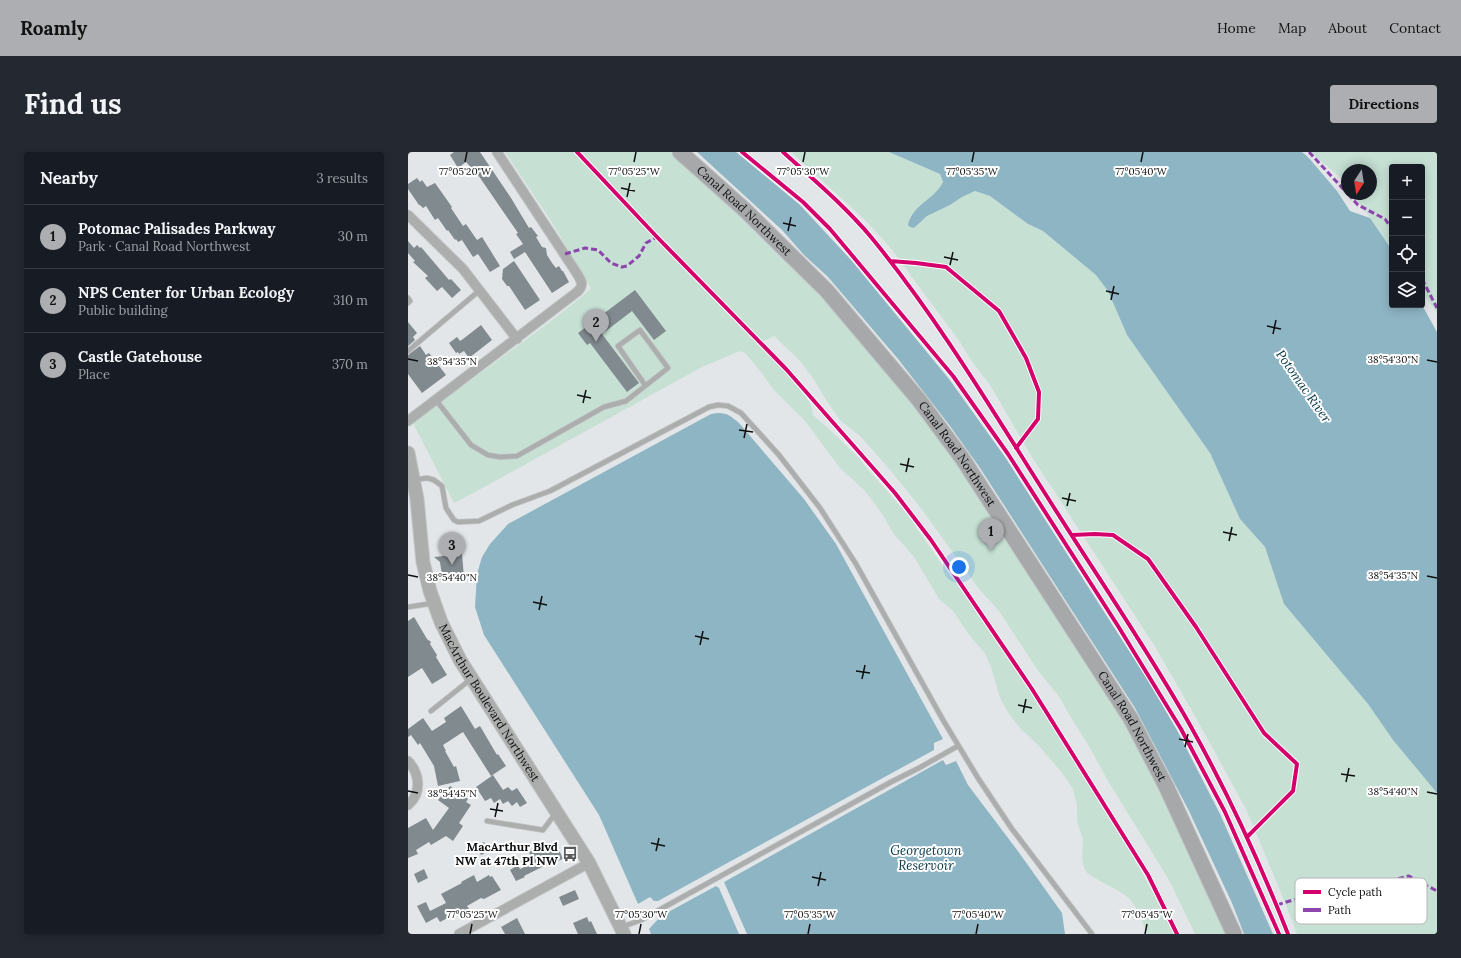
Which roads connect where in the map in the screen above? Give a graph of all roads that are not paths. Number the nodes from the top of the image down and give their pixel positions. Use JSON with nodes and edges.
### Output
{"nodes":[{"id":1,"x":497,"y":152,"type":"edge"},
{"id":2,"x":680,"y":152,"type":"edge"},
{"id":3,"x":408,"y":215,"type":"edge"},
{"id":4,"x":480,"y":290,"type":"junction"},
{"id":5,"x":408,"y":298,"type":"edge"},
{"id":6,"x":408,"y":302,"type":"edge"},
{"id":7,"x":516,"y":338,"type":"junction"},
{"id":8,"x":408,"y":350,"type":"edge"},
{"id":9,"x":645,"y":385,"type":"junction"},
{"id":10,"x":436,"y":400,"type":"junction"},
{"id":11,"x":408,"y":421,"type":"edge"},
{"id":12,"x":408,"y":452,"type":"edge"},
{"id":13,"x":414,"y":480,"type":"junction"},
{"id":14,"x":434,"y":603,"type":"junction"},
{"id":15,"x":408,"y":607,"type":"edge"},
{"id":16,"x":472,"y":678,"type":"junction"},
{"id":17,"x":431,"y":711,"type":"dead end"},
{"id":18,"x":958,"y":746,"type":"junction"},
{"id":19,"x":408,"y":761,"type":"edge"},
{"id":20,"x":408,"y":805,"type":"edge"},
{"id":21,"x":558,"y":812,"type":"junction"},
{"id":22,"x":487,"y":821,"type":"dead end"},
{"id":23,"x":589,"y":863,"type":"junction"},
{"id":24,"x":622,"y":931,"type":"edge"},
{"id":25,"x":459,"y":934,"type":"edge"},
{"id":26,"x":1092,"y":934,"type":"edge"},
{"id":27,"x":1234,"y":934,"type":"edge"}],
"edges":[{"from":1,"to":7,"type":"street"},
{"from":2,"to":27,"type":"highway","name":"Canal Road Northwest"},
{"from":3,"to":4,"type":"street"},
{"from":4,"to":7,"type":"street"},
{"from":4,"to":8,"type":"lane"},
{"from":5,"to":6,"type":"lane"},
{"from":7,"to":10,"type":"street"},
{"from":9,"to":9,"type":"lane"},
{"from":9,"to":10,"type":"lane"},
{"from":10,"to":11,"type":"street"},
{"from":12,"to":13,"type":"main road","name":"MacArthur Boulevard Northwest"},
{"from":13,"to":14,"type":"main road","name":"MacArthur Boulevard Northwest"},
{"from":13,"to":18,"type":"lane"},
{"from":14,"to":15,"type":"lane"},
{"from":14,"to":16,"type":"main road","name":"MacArthur Boulevard Northwest"},
{"from":16,"to":17,"type":"lane"},
{"from":16,"to":21,"type":"main road","name":"MacArthur Boulevard Northwest"},
{"from":18,"to":24,"type":"lane"},
{"from":18,"to":26,"type":"lane"},
{"from":19,"to":20,"type":"street"},
{"from":21,"to":22,"type":"lane"},
{"from":21,"to":23,"type":"main road","name":"MacArthur Boulevard Northwest"},
{"from":23,"to":24,"type":"main road","name":"MacArthur Boulevard Northwest"},
{"from":23,"to":25,"type":"street"}]}
